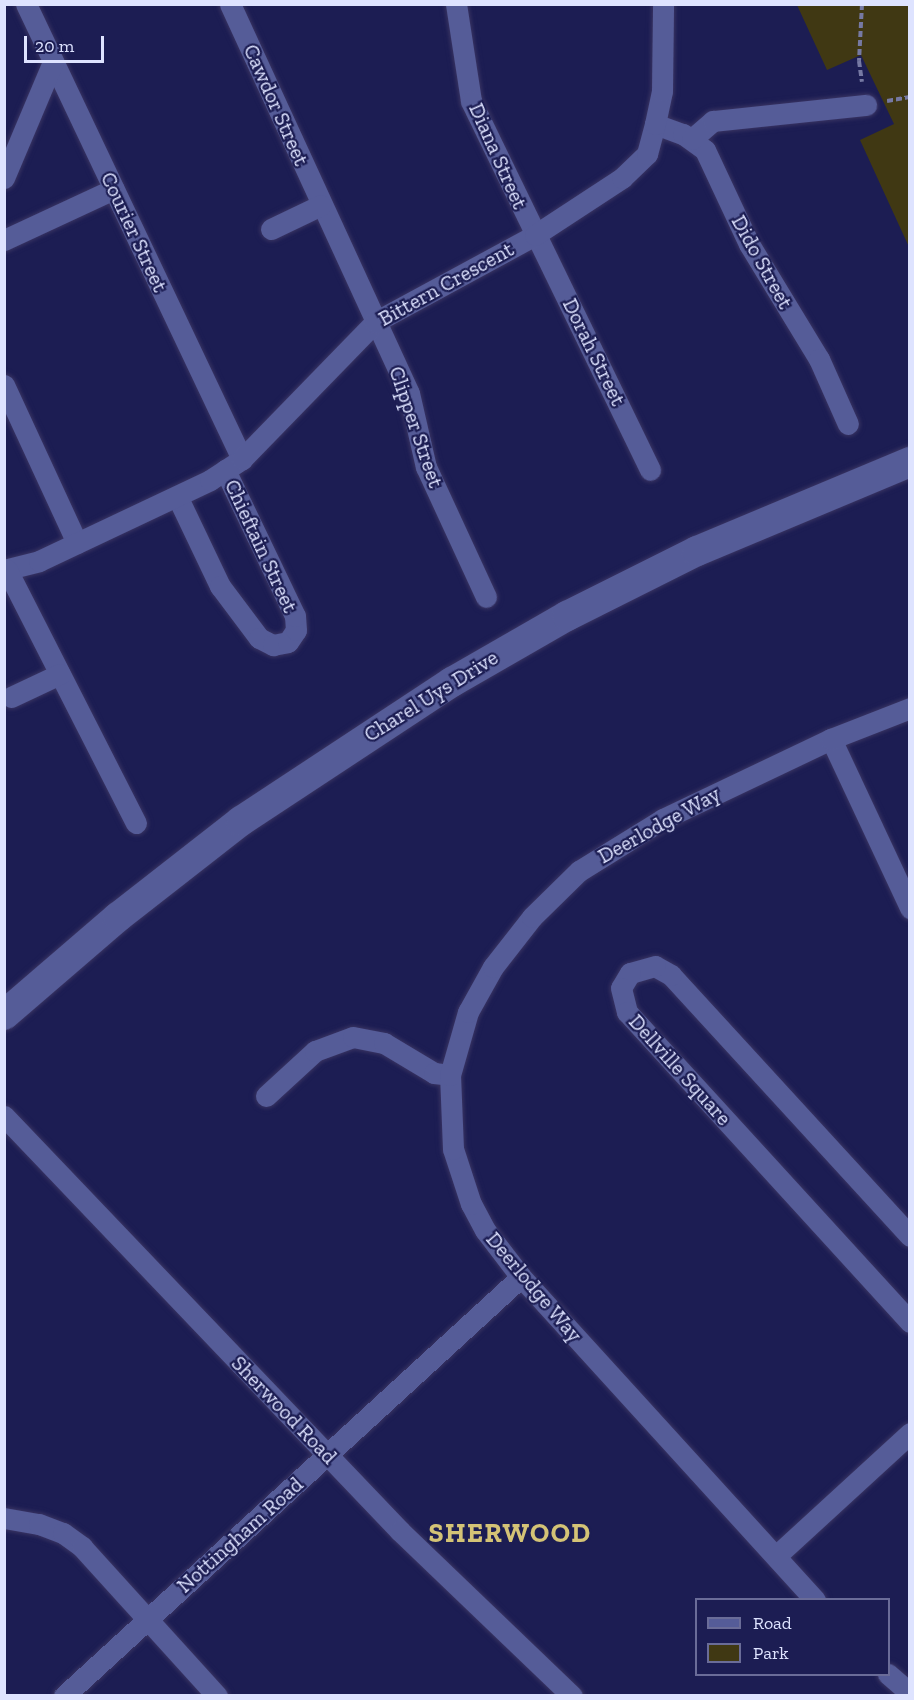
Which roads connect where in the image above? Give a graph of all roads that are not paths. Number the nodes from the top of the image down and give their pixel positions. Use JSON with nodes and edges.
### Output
{"nodes":[{"id":1,"x":27,"y":4,"type":"edge"},
{"id":2,"x":230,"y":4,"type":"edge"},
{"id":3,"x":456,"y":4,"type":"edge"},
{"id":4,"x":663,"y":4,"type":"edge"},
{"id":5,"x":53,"y":62,"type":"junction"},
{"id":6,"x":866,"y":105,"type":"road end"},
{"id":7,"x":655,"y":124,"type":"junction"},
{"id":8,"x":692,"y":139,"type":"junction"},
{"id":9,"x":4,"y":178,"type":"edge"},
{"id":10,"x":114,"y":189,"type":"junction"},
{"id":11,"x":321,"y":205,"type":"junction"},
{"id":12,"x":271,"y":229,"type":"dead end"},
{"id":13,"x":535,"y":235,"type":"junction"},
{"id":14,"x":4,"y":240,"type":"edge"},
{"id":15,"x":375,"y":322,"type":"junction"},
{"id":16,"x":4,"y":385,"type":"edge"},
{"id":17,"x":848,"y":424,"type":"dead end"},
{"id":18,"x":909,"y":462,"type":"edge"},
{"id":19,"x":234,"y":464,"type":"junction"},
{"id":20,"x":650,"y":470,"type":"dead end"},
{"id":21,"x":177,"y":498,"type":"junction"},
{"id":22,"x":77,"y":543,"type":"junction"},
{"id":23,"x":6,"y":570,"type":"edge"},
{"id":24,"x":486,"y":597,"type":"dead end"},
{"id":25,"x":60,"y":674,"type":"junction"},
{"id":26,"x":11,"y":697,"type":"dead end"},
{"id":27,"x":909,"y":708,"type":"edge"},
{"id":28,"x":831,"y":739,"type":"junction"},
{"id":29,"x":136,"y":823,"type":"dead end"},
{"id":30,"x":909,"y":908,"type":"edge"},
{"id":31,"x":4,"y":1015,"type":"edge"},
{"id":32,"x":450,"y":1075,"type":"junction"},
{"id":33,"x":266,"y":1096,"type":"dead end"},
{"id":34,"x":4,"y":1116,"type":"edge"},
{"id":35,"x":909,"y":1236,"type":"edge"},
{"id":36,"x":521,"y":1277,"type":"junction"},
{"id":37,"x":909,"y":1322,"type":"edge"},
{"id":38,"x":909,"y":1433,"type":"edge"},
{"id":39,"x":327,"y":1455,"type":"junction"},
{"id":40,"x":4,"y":1518,"type":"edge"},
{"id":41,"x":776,"y":1556,"type":"junction"},
{"id":42,"x":814,"y":1598,"type":"edge"},
{"id":43,"x":147,"y":1620,"type":"junction"},
{"id":44,"x":890,"y":1676,"type":"edge"},
{"id":45,"x":909,"y":1693,"type":"edge"},
{"id":46,"x":64,"y":1695,"type":"edge"},
{"id":47,"x":217,"y":1695,"type":"edge"},
{"id":48,"x":572,"y":1695,"type":"edge"}],
"edges":[{"from":1,"to":5,"type":"street","name":"Courier Street"},
{"from":2,"to":11,"type":"street","name":"Cawdor Street"},
{"from":3,"to":13,"type":"street","name":"Diana Street"},
{"from":4,"to":7,"type":"street","name":"Bittern Crescent"},
{"from":5,"to":9,"type":"street"},
{"from":5,"to":10,"type":"street","name":"Courier Street"},
{"from":6,"to":8,"type":"street"},
{"from":7,"to":8,"type":"street","name":"Dido Street"},
{"from":7,"to":13,"type":"street","name":"Bittern Crescent"},
{"from":8,"to":17,"type":"street","name":"Dido Street"},
{"from":10,"to":14,"type":"street"},
{"from":10,"to":19,"type":"street","name":"Courier Street"},
{"from":11,"to":12,"type":"street"},
{"from":11,"to":15,"type":"street","name":"Cawdor Street"},
{"from":13,"to":15,"type":"street","name":"Bittern Crescent"},
{"from":13,"to":20,"type":"street","name":"Dorah Street"},
{"from":15,"to":19,"type":"street","name":"Bittern Crescent"},
{"from":15,"to":24,"type":"street","name":"Clipper Street"},
{"from":16,"to":22,"type":"street"},
{"from":18,"to":31,"type":"main road","name":"Charel Uys Drive"},
{"from":19,"to":21,"type":"street","name":"Bittern Crescent"},
{"from":19,"to":21,"type":"street","name":"Chieftain Street"},
{"from":21,"to":22,"type":"street","name":"Bittern Crescent"},
{"from":22,"to":23,"type":"street","name":"Bittern Crescent"},
{"from":23,"to":25,"type":"street"},
{"from":25,"to":26,"type":"street"},
{"from":25,"to":29,"type":"street"},
{"from":27,"to":28,"type":"street","name":"Deerlodge Way"},
{"from":28,"to":30,"type":"street"},
{"from":28,"to":32,"type":"street","name":"Deerlodge Way"},
{"from":32,"to":33,"type":"street"},
{"from":32,"to":36,"type":"street","name":"Deerlodge Way"},
{"from":34,"to":39,"type":"street","name":"Sherwood Road"},
{"from":35,"to":37,"type":"street","name":"Dellville Square"},
{"from":36,"to":39,"type":"street","name":"Nottingham Road"},
{"from":36,"to":41,"type":"street","name":"Deerlodge Way"},
{"from":38,"to":41,"type":"street"},
{"from":39,"to":43,"type":"street","name":"Nottingham Road"},
{"from":39,"to":48,"type":"street","name":"Sherwood Road"},
{"from":40,"to":43,"type":"street"},
{"from":41,"to":42,"type":"street","name":"Deerlodge Way"},
{"from":43,"to":46,"type":"street","name":"Nottingham Road"},
{"from":43,"to":47,"type":"street"},
{"from":44,"to":45,"type":"street"}]}
